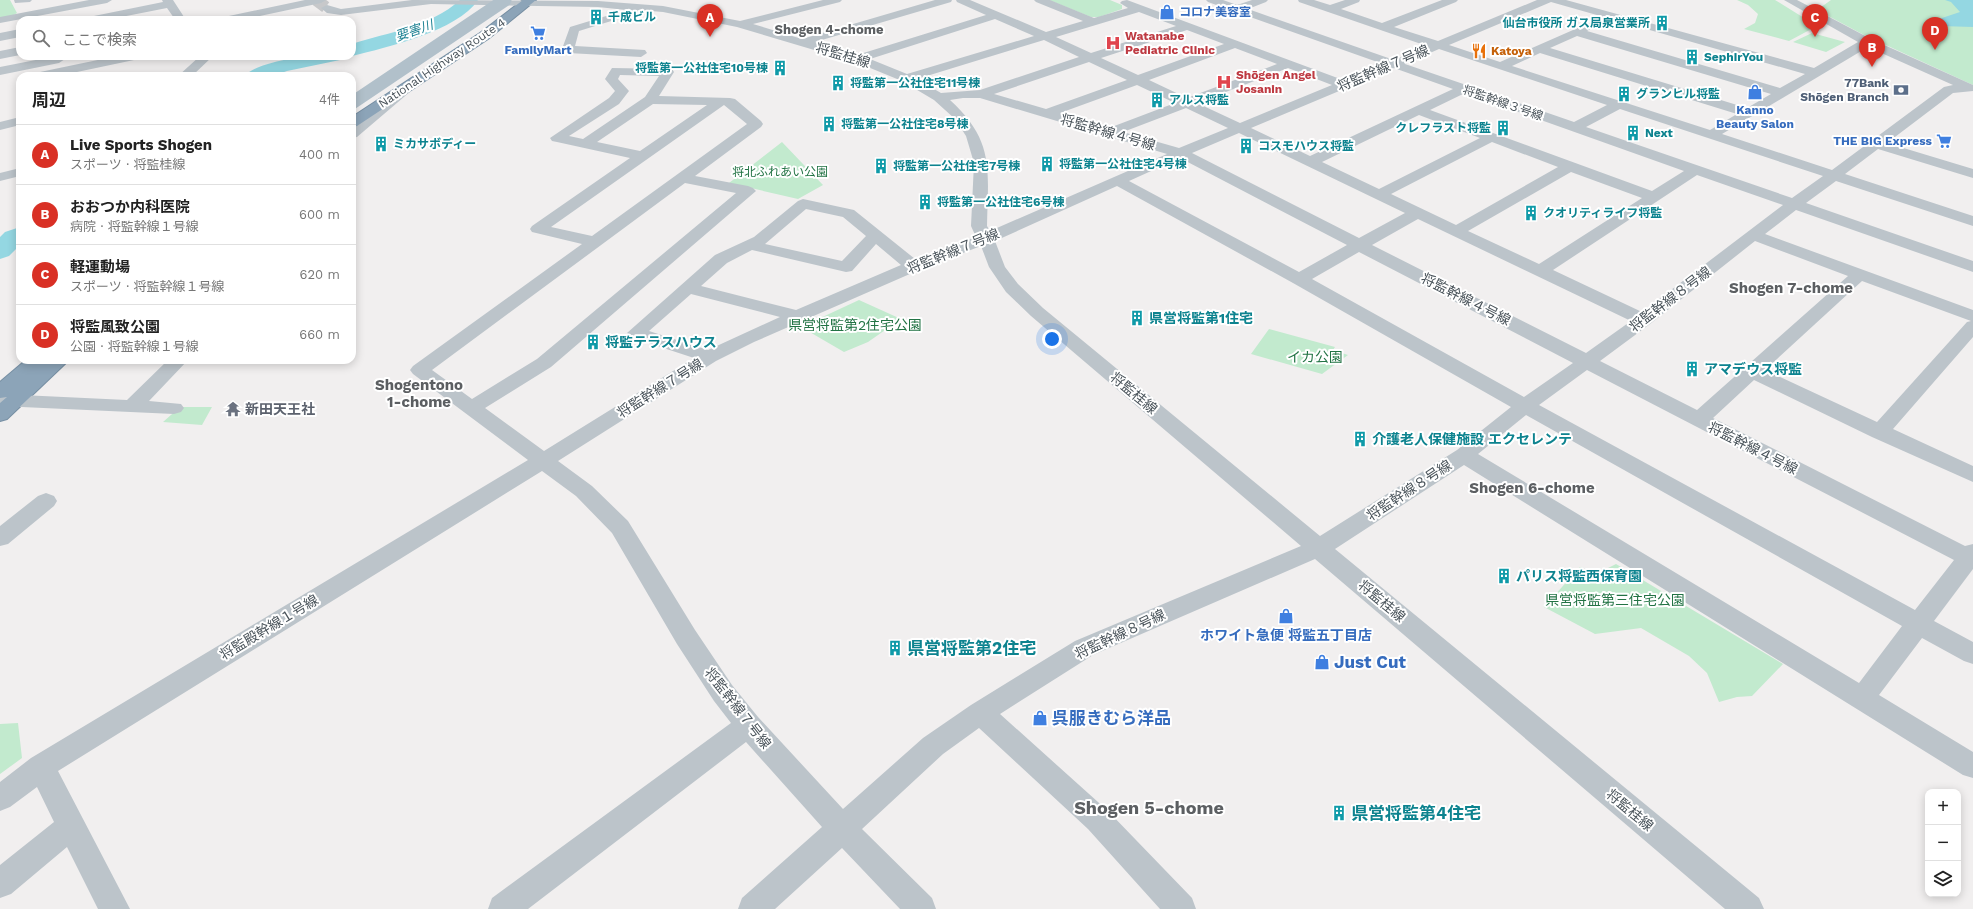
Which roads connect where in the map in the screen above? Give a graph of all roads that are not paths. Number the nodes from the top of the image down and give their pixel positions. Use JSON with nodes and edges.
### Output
{"nodes":[{"id":1,"x":22,"y":0,"type":"edge"},
{"id":2,"x":107,"y":0,"type":"edge"},
{"id":3,"x":341,"y":0,"type":"edge"},
{"id":4,"x":670,"y":0,"type":"edge"},
{"id":5,"x":791,"y":0,"type":"edge"},
{"id":6,"x":836,"y":0,"type":"edge"},
{"id":7,"x":947,"y":0,"type":"edge"},
{"id":8,"x":985,"y":0,"type":"edge"},
{"id":9,"x":1040,"y":0,"type":"edge"},
{"id":10,"x":1118,"y":0,"type":"edge"},
{"id":11,"x":1212,"y":0,"type":"edge"},
{"id":12,"x":1262,"y":0,"type":"edge"},
{"id":13,"x":1304,"y":0,"type":"edge"},
{"id":14,"x":1355,"y":0,"type":"edge"},
{"id":15,"x":1452,"y":0,"type":"edge"},
{"id":16,"x":1547,"y":0,"type":"edge"},
{"id":17,"x":1554,"y":0,"type":"edge"},
{"id":18,"x":1789,"y":0,"type":"edge"},
{"id":19,"x":450,"y":1,"type":"edge"},
{"id":20,"x":169,"y":2,"type":"edge"},
{"id":21,"x":410,"y":2,"type":"edge"},
{"id":22,"x":510,"y":2,"type":"edge"},
{"id":23,"x":966,"y":2,"type":"edge"},
{"id":24,"x":324,"y":4,"type":"edge"},
{"id":25,"x":644,"y":7,"type":"junction"},
{"id":26,"x":807,"y":8,"type":"junction"},
{"id":27,"x":1139,"y":8,"type":"junction"},
{"id":28,"x":1237,"y":9,"type":"junction"},
{"id":29,"x":1330,"y":9,"type":"junction"},
{"id":30,"x":26,"y":15,"type":"junction"},
{"id":31,"x":996,"y":15,"type":"junction"},
{"id":32,"x":21,"y":16,"type":"edge"},
{"id":33,"x":107,"y":16,"type":"edge"},
{"id":34,"x":179,"y":16,"type":"edge"},
{"id":35,"x":249,"y":16,"type":"edge"},
{"id":36,"x":264,"y":16,"type":"edge"},
{"id":37,"x":1611,"y":16,"type":"junction"},
{"id":38,"x":16,"y":17,"type":"edge"},
{"id":39,"x":0,"y":20,"type":"edge"},
{"id":40,"x":1058,"y":22,"type":"dead end"},
{"id":41,"x":1096,"y":22,"type":"junction"},
{"id":42,"x":739,"y":24,"type":"junction"},
{"id":43,"x":1188,"y":26,"type":"junction"},
{"id":44,"x":1382,"y":27,"type":"junction"},
{"id":45,"x":1072,"y":28,"type":"junction"},
{"id":46,"x":1577,"y":32,"type":"junction"},
{"id":47,"x":16,"y":34,"type":"edge"},
{"id":48,"x":1042,"y":35,"type":"junction"},
{"id":49,"x":0,"y":37,"type":"edge"},
{"id":50,"x":1867,"y":42,"type":"junction"},
{"id":51,"x":800,"y":43,"type":"junction"},
{"id":52,"x":1236,"y":44,"type":"junction"},
{"id":53,"x":1437,"y":45,"type":"junction"},
{"id":54,"x":1541,"y":49,"type":"junction"},
{"id":55,"x":16,"y":52,"type":"edge"},
{"id":56,"x":641,"y":53,"type":"dead end"},
{"id":57,"x":0,"y":55,"type":"edge"},
{"id":58,"x":1088,"y":57,"type":"junction"},
{"id":59,"x":856,"y":59,"type":"junction"},
{"id":60,"x":29,"y":60,"type":"edge"},
{"id":61,"x":52,"y":60,"type":"edge"},
{"id":62,"x":115,"y":60,"type":"edge"},
{"id":63,"x":203,"y":60,"type":"edge"},
{"id":64,"x":1288,"y":64,"type":"junction"},
{"id":65,"x":1393,"y":64,"type":"junction"},
{"id":66,"x":0,"y":66,"type":"edge"},
{"id":67,"x":1501,"y":66,"type":"junction"},
{"id":68,"x":0,"y":71,"type":"edge"},
{"id":69,"x":59,"y":72,"type":"edge"},
{"id":70,"x":189,"y":72,"type":"edge"},
{"id":71,"x":1816,"y":73,"type":"junction"},
{"id":72,"x":906,"y":78,"type":"junction"},
{"id":73,"x":1138,"y":80,"type":"junction"},
{"id":74,"x":414,"y":81,"type":"junction"},
{"id":75,"x":1344,"y":85,"type":"junction"},
{"id":76,"x":1464,"y":89,"type":"junction"},
{"id":77,"x":1969,"y":89,"type":"edge"},
{"id":78,"x":1782,"y":93,"type":"junction"},
{"id":79,"x":981,"y":94,"type":"junction"},
{"id":80,"x":356,"y":95,"type":"edge"},
{"id":81,"x":939,"y":97,"type":"junction"},
{"id":82,"x":356,"y":100,"type":"edge"},
{"id":83,"x":650,"y":100,"type":"junction"},
{"id":84,"x":721,"y":101,"type":"junction"},
{"id":85,"x":1185,"y":103,"type":"junction"},
{"id":86,"x":1618,"y":104,"type":"junction"},
{"id":87,"x":356,"y":109,"type":"edge"},
{"id":88,"x":1420,"y":111,"type":"junction"},
{"id":89,"x":1749,"y":113,"type":"junction"},
{"id":90,"x":1045,"y":114,"type":"junction"},
{"id":91,"x":356,"y":121,"type":"edge"},
{"id":92,"x":16,"y":122,"type":"edge"},
{"id":93,"x":0,"y":126,"type":"edge"},
{"id":94,"x":1573,"y":128,"type":"junction"},
{"id":95,"x":1240,"y":129,"type":"junction"},
{"id":96,"x":356,"y":131,"type":"edge"},
{"id":97,"x":1110,"y":132,"type":"junction"},
{"id":98,"x":1711,"y":135,"type":"junction"},
{"id":99,"x":1492,"y":137,"type":"junction"},
{"id":100,"x":585,"y":144,"type":"junction"},
{"id":101,"x":1876,"y":144,"type":"junction"},
{"id":102,"x":1180,"y":153,"type":"junction"},
{"id":103,"x":643,"y":156,"type":"junction"},
{"id":104,"x":1310,"y":162,"type":"junction"},
{"id":105,"x":1570,"y":166,"type":"junction"},
{"id":106,"x":1695,"y":170,"type":"junction"},
{"id":107,"x":16,"y":173,"type":"edge"},
{"id":108,"x":1973,"y":174,"type":"edge"},
{"id":109,"x":1835,"y":176,"type":"junction"},
{"id":110,"x":0,"y":177,"type":"edge"},
{"id":111,"x":682,"y":178,"type":"junction"},
{"id":112,"x":1118,"y":181,"type":"junction"},
{"id":113,"x":1378,"y":195,"type":"junction"},
{"id":114,"x":1654,"y":197,"type":"junction"},
{"id":115,"x":1794,"y":204,"type":"junction"},
{"id":116,"x":1416,"y":213,"type":"junction"},
{"id":117,"x":1973,"y":221,"type":"edge"},
{"id":118,"x":1456,"y":231,"type":"junction"},
{"id":119,"x":876,"y":235,"type":"junction"},
{"id":120,"x":1754,"y":235,"type":"junction"},
{"id":121,"x":986,"y":239,"type":"junction"},
{"id":122,"x":595,"y":242,"type":"junction"},
{"id":123,"x":750,"y":245,"type":"junction"},
{"id":124,"x":1361,"y":245,"type":"junction"},
{"id":125,"x":913,"y":266,"type":"junction"},
{"id":126,"x":1973,"y":266,"type":"edge"},
{"id":127,"x":1540,"y":271,"type":"junction"},
{"id":128,"x":1860,"y":274,"type":"junction"},
{"id":129,"x":1299,"y":279,"type":"junction"},
{"id":130,"x":689,"y":288,"type":"junction"},
{"id":131,"x":798,"y":316,"type":"junction"},
{"id":132,"x":1973,"y":316,"type":"edge"},
{"id":133,"x":1644,"y":320,"type":"junction"},
{"id":134,"x":1973,"y":326,"type":"edge"},
{"id":135,"x":709,"y":357,"type":"junction"},
{"id":136,"x":1587,"y":361,"type":"junction"},
{"id":137,"x":35,"y":364,"type":"edge"},
{"id":138,"x":54,"y":364,"type":"edge"},
{"id":139,"x":175,"y":364,"type":"edge"},
{"id":140,"x":1753,"y":372,"type":"junction"},
{"id":141,"x":4,"y":402,"type":"edge"},
{"id":142,"x":133,"y":405,"type":"junction"},
{"id":143,"x":1525,"y":406,"type":"junction"},
{"id":144,"x":472,"y":407,"type":"junction"},
{"id":145,"x":174,"y":408,"type":"dead end"},
{"id":146,"x":1698,"y":420,"type":"junction"},
{"id":147,"x":1879,"y":432,"type":"junction"},
{"id":148,"x":1464,"y":455,"type":"junction"},
{"id":149,"x":542,"y":460,"type":"junction"},
{"id":150,"x":1973,"y":475,"type":"edge"},
{"id":151,"x":46,"y":501,"type":"dead end"},
{"id":152,"x":0,"y":538,"type":"edge"},
{"id":153,"x":1320,"y":548,"type":"junction"},
{"id":154,"x":1971,"y":556,"type":"edge"},
{"id":155,"x":1918,"y":623,"type":"junction"},
{"id":156,"x":1973,"y":654,"type":"edge"},
{"id":157,"x":1862,"y":698,"type":"junction"},
{"id":158,"x":980,"y":714,"type":"junction"},
{"id":159,"x":748,"y":725,"type":"junction"},
{"id":160,"x":1973,"y":766,"type":"edge"},
{"id":161,"x":41,"y":767,"type":"junction"},
{"id":162,"x":0,"y":798,"type":"edge"},
{"id":163,"x":71,"y":826,"type":"junction"},
{"id":164,"x":842,"y":828,"type":"junction"},
{"id":165,"x":0,"y":884,"type":"edge"},
{"id":166,"x":114,"y":909,"type":"edge"},
{"id":167,"x":503,"y":909,"type":"edge"},
{"id":168,"x":753,"y":909,"type":"edge"},
{"id":169,"x":921,"y":909,"type":"edge"},
{"id":170,"x":1181,"y":909,"type":"edge"},
{"id":171,"x":1748,"y":909,"type":"edge"}],
"edges":[{"from":1,"to":30,"type":"street"},
{"from":2,"to":30,"type":"street"},
{"from":3,"to":36,"type":"street"},
{"from":4,"to":25,"type":"street"},
{"from":5,"to":26,"type":"street"},
{"from":6,"to":26,"type":"street"},
{"from":7,"to":51,"type":"street"},
{"from":8,"to":23,"type":"street"},
{"from":9,"to":41,"type":"street"},
{"from":10,"to":27,"type":"street"},
{"from":11,"to":28,"type":"street","name":"将監幹線３号線"},
{"from":12,"to":28,"type":"street"},
{"from":13,"to":29,"type":"street"},
{"from":14,"to":29,"type":"street"},
{"from":15,"to":44,"type":"street"},
{"from":16,"to":53,"type":"street","name":"将監幹線７号線"},
{"from":17,"to":37,"type":"street"},
{"from":18,"to":50,"type":"street"},
{"from":19,"to":21,"type":"street","name":"将監桂線"},
{"from":19,"to":22,"type":"street","name":"将監桂線"},
{"from":20,"to":33,"type":"street"},
{"from":20,"to":34,"type":"street"},
{"from":21,"to":24,"type":"street","name":"将監桂線"},
{"from":22,"to":25,"type":"street","name":"将監桂線"},
{"from":22,"to":74,"type":"highway","name":"National Highway Route 4"},
{"from":22,"to":80,"type":"street"},
{"from":22,"to":82,"type":"main road","bridge":true},
{"from":22,"to":87,"type":"highway","name":"National Highway Route 4"},
{"from":23,"to":31,"type":"street"},
{"from":24,"to":35,"type":"street"},
{"from":25,"to":42,"type":"street","name":"将監桂線"},
{"from":25,"to":56,"type":"street"},
{"from":26,"to":42,"type":"street"},
{"from":27,"to":41,"type":"street"},
{"from":27,"to":43,"type":"street"},
{"from":28,"to":65,"type":"street","name":"将監幹線３号線"},
{"from":29,"to":44,"type":"street"},
{"from":30,"to":32,"type":"street"},
{"from":31,"to":48,"type":"street"},
{"from":31,"to":59,"type":"street"},
{"from":37,"to":46,"type":"street"},
{"from":37,"to":71,"type":"street"},
{"from":38,"to":39,"type":"street"},
{"from":40,"to":45,"type":"street"},
{"from":41,"to":45,"type":"street"},
{"from":42,"to":51,"type":"street","name":"将監桂線"},
{"from":43,"to":52,"type":"street"},
{"from":43,"to":58,"type":"street"},
{"from":44,"to":53,"type":"street"},
{"from":45,"to":48,"type":"street"},
{"from":46,"to":54,"type":"street"},
{"from":46,"to":78,"type":"street"},
{"from":47,"to":49,"type":"street"},
{"from":48,"to":58,"type":"street"},
{"from":48,"to":72,"type":"street"},
{"from":50,"to":71,"type":"street"},
{"from":50,"to":77,"type":"street"},
{"from":51,"to":59,"type":"street","name":"将監桂線"},
{"from":52,"to":64,"type":"street"},
{"from":52,"to":73,"type":"street"},
{"from":53,"to":65,"type":"street","name":"将監幹線７号線"},
{"from":53,"to":67,"type":"street"},
{"from":54,"to":67,"type":"street"},
{"from":54,"to":89,"type":"street"},
{"from":55,"to":57,"type":"street"},
{"from":58,"to":73,"type":"street"},
{"from":58,"to":79,"type":"street"},
{"from":59,"to":72,"type":"street","name":"将監桂線"},
{"from":60,"to":66,"type":"street"},
{"from":61,"to":68,"type":"street"},
{"from":62,"to":69,"type":"street"},
{"from":63,"to":70,"type":"street"},
{"from":64,"to":75,"type":"street"},
{"from":64,"to":85,"type":"street"},
{"from":65,"to":75,"type":"street","name":"将監幹線７号線"},
{"from":65,"to":76,"type":"street","name":"将監幹線３号線"},
{"from":67,"to":86,"type":"street"},
{"from":71,"to":78,"type":"street"},
{"from":72,"to":81,"type":"street","name":"将監桂線"},
{"from":73,"to":85,"type":"street"},
{"from":73,"to":90,"type":"street"},
{"from":74,"to":91,"type":"highway","name":"National Highway Route 4"},
{"from":74,"to":96,"type":"street"},
{"from":75,"to":95,"type":"street","name":"将監幹線７号線"},
{"from":76,"to":88,"type":"street"},
{"from":76,"to":94,"type":"street","name":"将監幹線３号線"},
{"from":77,"to":101,"type":"street","name":"将監幹線８号線"},
{"from":78,"to":89,"type":"street"},
{"from":79,"to":81,"type":"street","name":"将監幹線４号線"},
{"from":79,"to":90,"type":"street","name":"将監幹線４号線"},
{"from":81,"to":121,"type":"street","name":"将監桂線"},
{"from":83,"to":84,"type":"street"},
{"from":83,"to":100,"type":"street"},
{"from":83,"to":100,"type":"street"},
{"from":84,"to":103,"type":"street"},
{"from":84,"to":111,"type":"street"},
{"from":85,"to":95,"type":"street"},
{"from":85,"to":97,"type":"street"},
{"from":86,"to":94,"type":"street"},
{"from":86,"to":98,"type":"street"},
{"from":88,"to":99,"type":"street"},
{"from":88,"to":104,"type":"street"},
{"from":89,"to":98,"type":"street"},
{"from":90,"to":97,"type":"street","name":"将監幹線４号線"},
{"from":92,"to":93,"type":"street"},
{"from":94,"to":106,"type":"street","name":"将監幹線３号線"},
{"from":95,"to":102,"type":"street","name":"将監幹線７号線"},
{"from":95,"to":104,"type":"street"},
{"from":97,"to":102,"type":"street","name":"将監幹線４号線"},
{"from":98,"to":109,"type":"street"},
{"from":99,"to":105,"type":"street"},
{"from":99,"to":113,"type":"street"},
{"from":100,"to":103,"type":"street"},
{"from":101,"to":108,"type":"street"},
{"from":101,"to":109,"type":"street","name":"将監幹線８号線"},
{"from":102,"to":112,"type":"street","name":"将監幹線７号線"},
{"from":102,"to":124,"type":"street","name":"将監幹線４号線"},
{"from":103,"to":122,"type":"street"},
{"from":104,"to":113,"type":"street"},
{"from":105,"to":114,"type":"street"},
{"from":105,"to":118,"type":"street"},
{"from":106,"to":114,"type":"street"},
{"from":106,"to":115,"type":"street","name":"将監幹線３号線"},
{"from":107,"to":110,"type":"street"},
{"from":109,"to":115,"type":"street","name":"将監幹線８号線"},
{"from":109,"to":117,"type":"street"},
{"from":111,"to":122,"type":"street"},
{"from":111,"to":144,"type":"street"},
{"from":112,"to":121,"type":"street","name":"将監幹線７号線"},
{"from":112,"to":129,"type":"street"},
{"from":113,"to":116,"type":"street"},
{"from":114,"to":127,"type":"street"},
{"from":115,"to":120,"type":"street","name":"将監幹線８号線"},
{"from":115,"to":126,"type":"street","name":"将監幹線３号線"},
{"from":116,"to":118,"type":"street"},
{"from":116,"to":124,"type":"street"},
{"from":118,"to":127,"type":"street"},
{"from":119,"to":123,"type":"street"},
{"from":119,"to":123,"type":"street"},
{"from":119,"to":125,"type":"street"},
{"from":120,"to":128,"type":"street"},
{"from":120,"to":133,"type":"street","name":"将監幹線８号線"},
{"from":121,"to":125,"type":"street","name":"将監幹線７号線"},
{"from":121,"to":153,"type":"street","name":"将監桂線"},
{"from":122,"to":144,"type":"street"},
{"from":123,"to":130,"type":"street"},
{"from":124,"to":129,"type":"street"},
{"from":124,"to":136,"type":"street","name":"将監幹線４号線"},
{"from":125,"to":131,"type":"street","name":"将監幹線７号線"},
{"from":127,"to":133,"type":"street"},
{"from":128,"to":132,"type":"street"},
{"from":128,"to":140,"type":"street"},
{"from":129,"to":143,"type":"street"},
{"from":130,"to":131,"type":"street"},
{"from":130,"to":135,"type":"street"},
{"from":131,"to":135,"type":"street","name":"将監幹線７号線"},
{"from":133,"to":136,"type":"street","name":"将監幹線８号線"},
{"from":134,"to":147,"type":"street"},
{"from":135,"to":149,"type":"street","name":"将監幹線７号線"},
{"from":136,"to":143,"type":"street","name":"将監幹線８号線"},
{"from":136,"to":146,"type":"street","name":"将監幹線４号線"},
{"from":137,"to":141,"type":"highway"},
{"from":138,"to":141,"type":"highway"},
{"from":139,"to":142,"type":"street"},
{"from":140,"to":146,"type":"street"},
{"from":140,"to":147,"type":"street"},
{"from":141,"to":142,"type":"street"},
{"from":142,"to":145,"type":"street"},
{"from":143,"to":148,"type":"street","name":"将監幹線８号線"},
{"from":143,"to":155,"type":"street"},
{"from":144,"to":149,"type":"street"},
{"from":146,"to":154,"type":"street","name":"将監幹線４号線"},
{"from":147,"to":150,"type":"street"},
{"from":148,"to":153,"type":"street","name":"将監幹線８号線"},
{"from":148,"to":157,"type":"street"},
{"from":149,"to":159,"type":"street","name":"将監幹線７号線"},
{"from":149,"to":161,"type":"street","name":"将監殿幹線１号線"},
{"from":151,"to":152,"type":"street"},
{"from":153,"to":158,"type":"street","name":"将監幹線８号線"},
{"from":153,"to":171,"type":"street","name":"将監桂線"},
{"from":154,"to":155,"type":"street"},
{"from":155,"to":156,"type":"street"},
{"from":155,"to":157,"type":"street"},
{"from":157,"to":160,"type":"street"},
{"from":158,"to":164,"type":"street","name":"将監幹線８号線"},
{"from":158,"to":170,"type":"street"},
{"from":159,"to":164,"type":"street","name":"将監幹線７号線"},
{"from":159,"to":167,"type":"street"},
{"from":161,"to":162,"type":"street","name":"将監殿幹線１号線"},
{"from":161,"to":163,"type":"street"},
{"from":163,"to":165,"type":"street"},
{"from":163,"to":166,"type":"street"},
{"from":164,"to":168,"type":"street","name":"将監幹線８号線"},
{"from":164,"to":169,"type":"street","name":"将監幹線７号線"}]}
